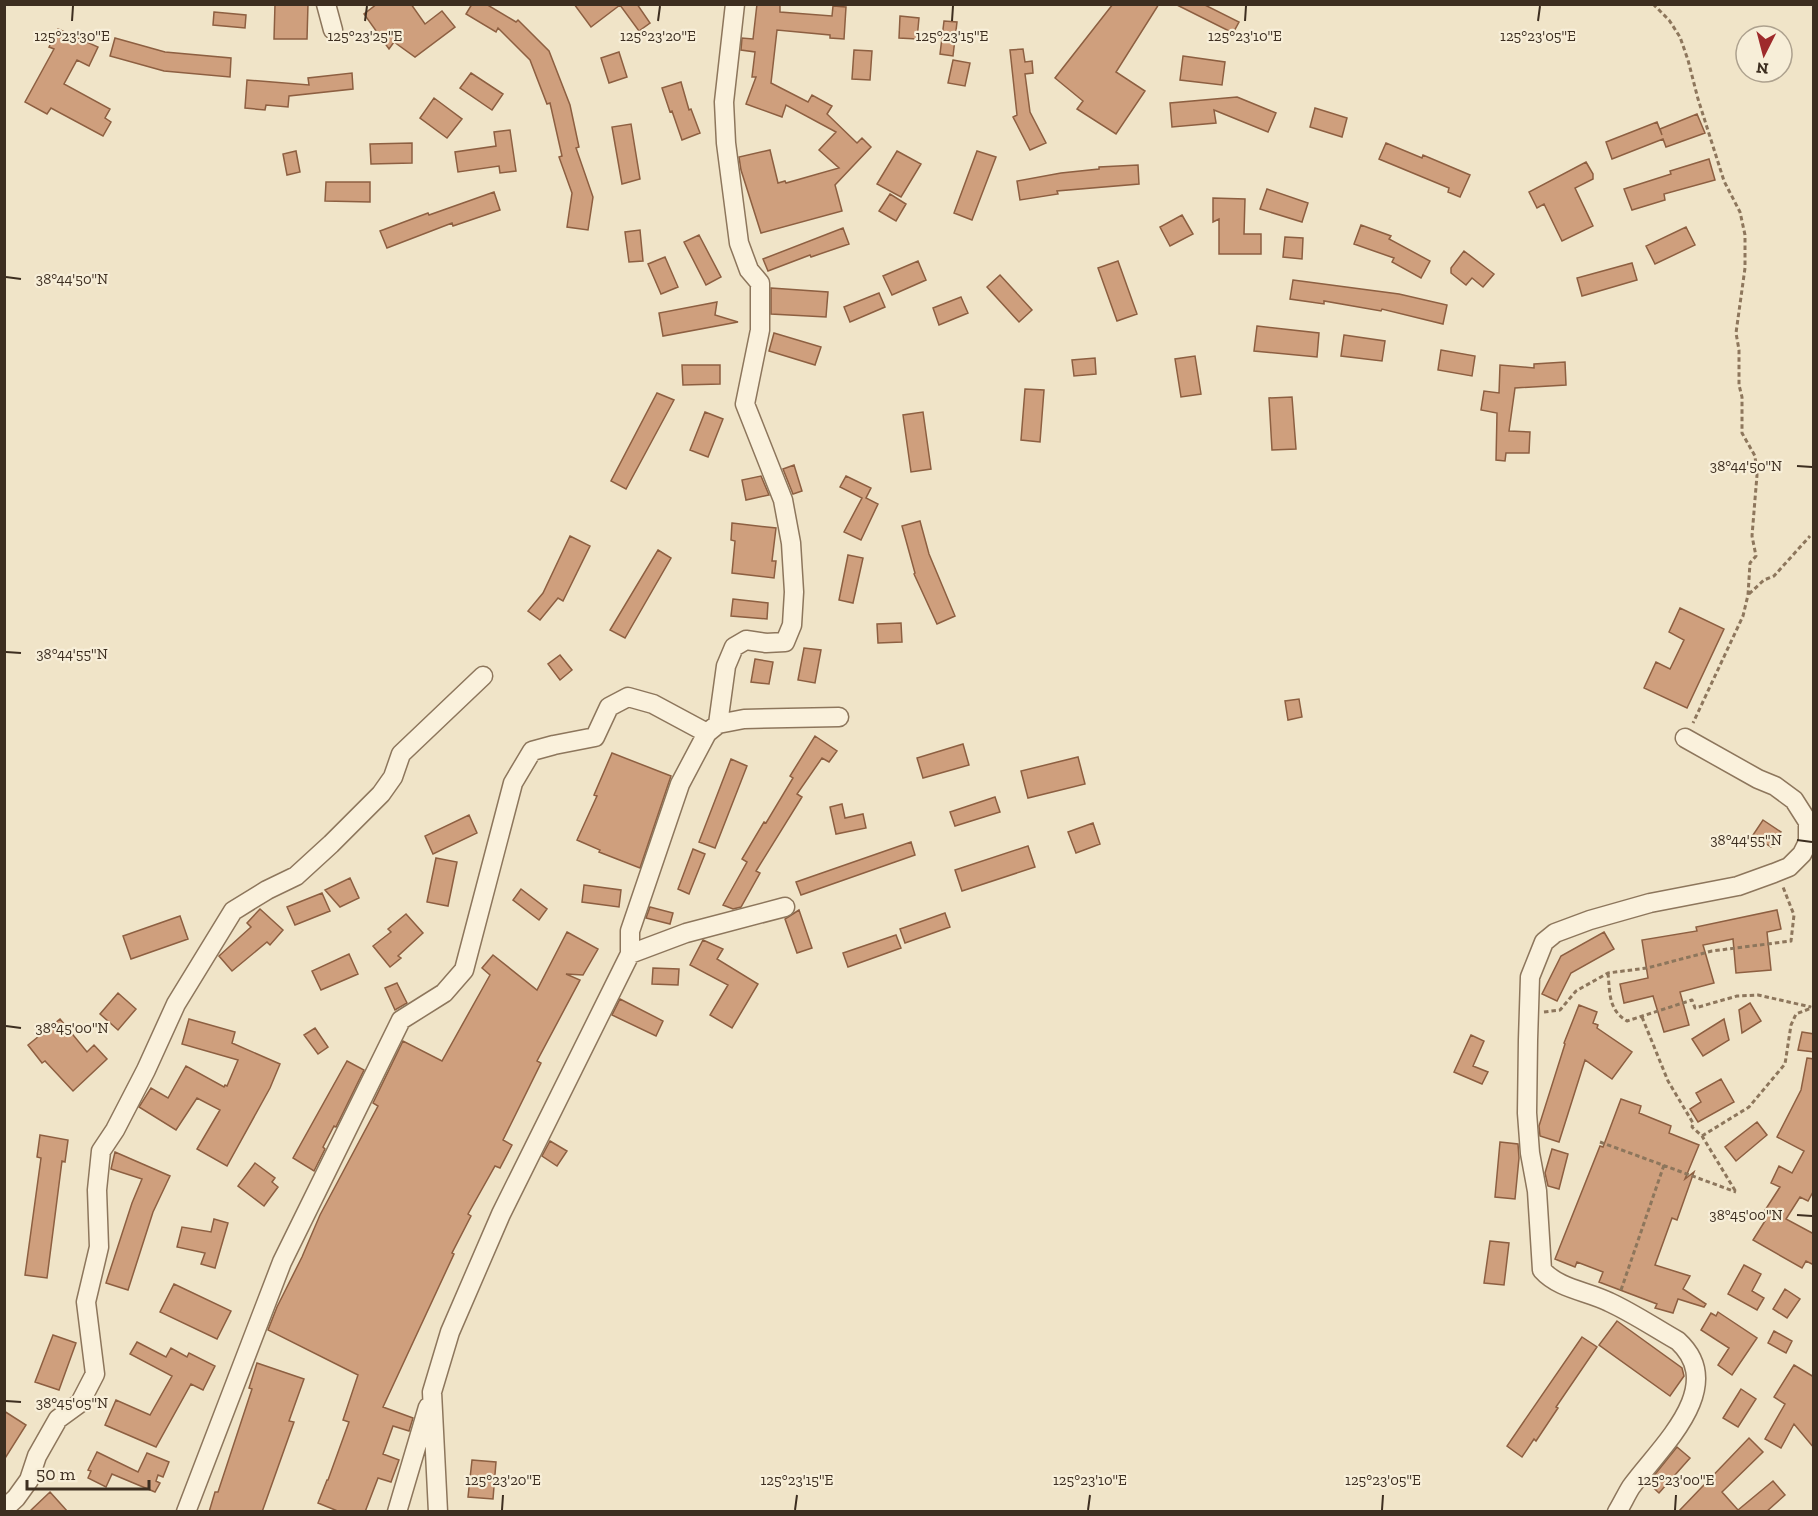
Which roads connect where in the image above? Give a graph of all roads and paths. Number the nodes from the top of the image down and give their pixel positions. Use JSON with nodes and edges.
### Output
{"nodes":[{"id":1,"x":326,"y":4,"type":"edge"},
{"id":2,"x":735,"y":4,"type":"edge"},
{"id":3,"x":1653,"y":4,"type":"edge"},
{"id":4,"x":333,"y":30,"type":"dead end"},
{"id":5,"x":1810,"y":536,"type":"dead end"},
{"id":6,"x":1748,"y":594,"type":"junction"},
{"id":7,"x":483,"y":676,"type":"dead end"},
{"id":8,"x":838,"y":717,"type":"dead end"},
{"id":9,"x":713,"y":729,"type":"junction"},
{"id":10,"x":1685,"y":738,"type":"joint"},
{"id":11,"x":1777,"y":872,"type":"junction"},
{"id":12,"x":785,"y":907,"type":"dead end"},
{"id":13,"x":630,"y":954,"type":"junction"},
{"id":14,"x":1608,"y":973,"type":"junction"},
{"id":15,"x":1812,"y":1007,"type":"edge"},
{"id":16,"x":1528,"y":1013,"type":"junction"},
{"id":17,"x":1642,"y":1017,"type":"junction"},
{"id":18,"x":1702,"y":1136,"type":"junction"},
{"id":19,"x":1600,"y":1142,"type":"dead end"},
{"id":20,"x":1664,"y":1165,"type":"junction"},
{"id":21,"x":1616,"y":1306,"type":"junction"},
{"id":22,"x":432,"y":1392,"type":"junction"},
{"id":23,"x":4,"y":1509,"type":"edge"},
{"id":24,"x":186,"y":1512,"type":"edge"},
{"id":25,"x":396,"y":1512,"type":"edge"},
{"id":26,"x":438,"y":1512,"type":"edge"},
{"id":27,"x":1617,"y":1512,"type":"edge"}],
"edges":[{"from":1,"to":4,"type":"street"},
{"from":2,"to":9,"type":"street"},
{"from":3,"to":6,"type":"path"},
{"from":5,"to":6,"type":"path"},
{"from":6,"to":10,"type":"path"},
{"from":7,"to":23,"type":"street"},
{"from":8,"to":9,"type":"street"},
{"from":9,"to":13,"type":"street"},
{"from":9,"to":24,"type":"street"},
{"from":10,"to":11,"type":"street"},
{"from":11,"to":14,"type":"path"},
{"from":11,"to":16,"type":"street"},
{"from":12,"to":13,"type":"street"},
{"from":13,"to":22,"type":"street"},
{"from":14,"to":16,"type":"path"},
{"from":14,"to":17,"type":"path"},
{"from":15,"to":17,"type":"path"},
{"from":15,"to":18,"type":"path"},
{"from":16,"to":21,"type":"street"},
{"from":17,"to":18,"type":"path"},
{"from":18,"to":20,"type":"path"},
{"from":19,"to":20,"type":"path"},
{"from":20,"to":21,"type":"path"},
{"from":21,"to":27,"type":"street"},
{"from":22,"to":25,"type":"street"},
{"from":22,"to":26,"type":"street"}]}
